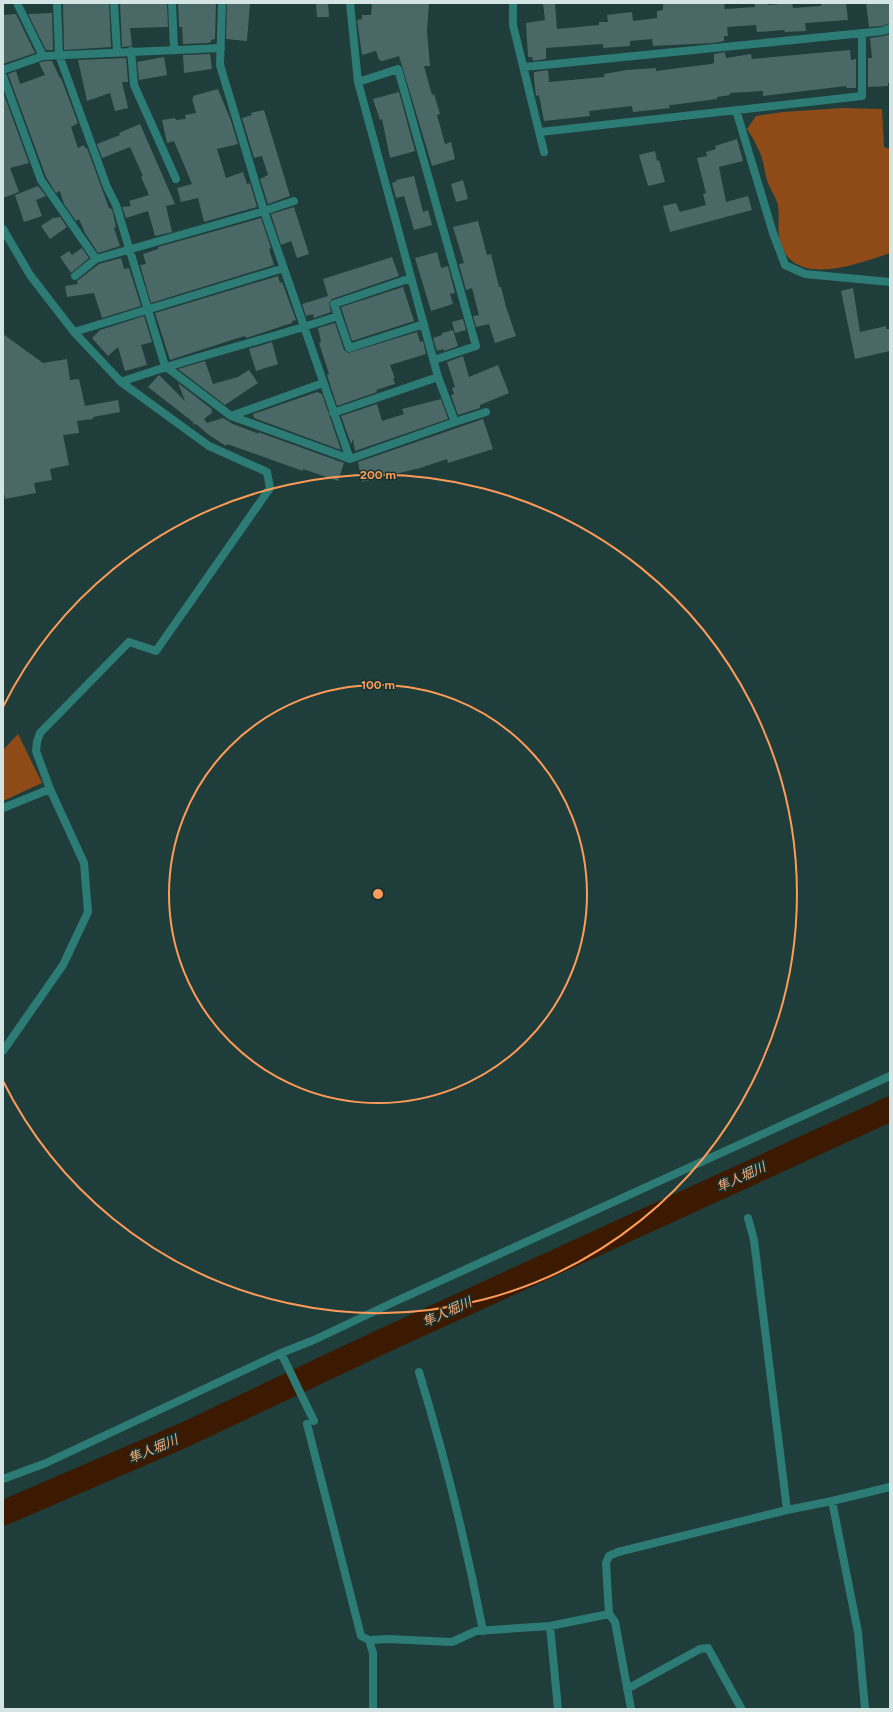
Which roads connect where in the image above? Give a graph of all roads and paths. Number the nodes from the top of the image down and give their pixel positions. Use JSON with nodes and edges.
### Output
{"nodes":[{"id":1,"x":17,"y":3,"type":"edge"},
{"id":2,"x":57,"y":3,"type":"edge"},
{"id":3,"x":114,"y":3,"type":"edge"},
{"id":4,"x":172,"y":3,"type":"edge"},
{"id":5,"x":222,"y":3,"type":"edge"},
{"id":6,"x":350,"y":3,"type":"edge"},
{"id":7,"x":513,"y":3,"type":"edge"},
{"id":8,"x":890,"y":28,"type":"edge"},
{"id":9,"x":862,"y":33,"type":"junction"},
{"id":10,"x":220,"y":48,"type":"junction"},
{"id":11,"x":174,"y":49,"type":"junction"},
{"id":12,"x":131,"y":51,"type":"junction"},
{"id":13,"x":117,"y":52,"type":"junction"},
{"id":14,"x":59,"y":55,"type":"junction"},
{"id":15,"x":43,"y":56,"type":"junction"},
{"id":16,"x":524,"y":67,"type":"junction"},
{"id":17,"x":3,"y":70,"type":"edge"},
{"id":18,"x":3,"y":76,"type":"edge"},
{"id":19,"x":358,"y":82,"type":"junction"},
{"id":20,"x":736,"y":110,"type":"junction"},
{"id":21,"x":540,"y":132,"type":"junction"},
{"id":22,"x":544,"y":152,"type":"dead end"},
{"id":23,"x":176,"y":179,"type":"dead end"},
{"id":24,"x":294,"y":201,"type":"dead end"},
{"id":25,"x":264,"y":211,"type":"junction"},
{"id":26,"x":3,"y":229,"type":"edge"},
{"id":27,"x":130,"y":250,"type":"junction"},
{"id":28,"x":96,"y":259,"type":"junction"},
{"id":29,"x":284,"y":268,"type":"junction"},
{"id":30,"x":75,"y":276,"type":"dead end"},
{"id":31,"x":411,"y":278,"type":"junction"},
{"id":32,"x":890,"y":282,"type":"edge"},
{"id":33,"x":148,"y":308,"type":"junction"},
{"id":34,"x":338,"y":316,"type":"junction"},
{"id":35,"x":424,"y":324,"type":"junction"},
{"id":36,"x":304,"y":328,"type":"junction"},
{"id":37,"x":74,"y":332,"type":"junction"},
{"id":38,"x":434,"y":360,"type":"junction"},
{"id":39,"x":165,"y":366,"type":"junction"},
{"id":40,"x":438,"y":377,"type":"junction"},
{"id":41,"x":121,"y":382,"type":"junction"},
{"id":42,"x":323,"y":383,"type":"junction"},
{"id":43,"x":486,"y":412,"type":"dead end"},
{"id":44,"x":333,"y":413,"type":"junction"},
{"id":45,"x":231,"y":416,"type":"junction"},
{"id":46,"x":455,"y":422,"type":"junction"},
{"id":47,"x":350,"y":459,"type":"junction"},
{"id":48,"x":50,"y":789,"type":"junction"},
{"id":49,"x":3,"y":808,"type":"edge"},
{"id":50,"x":3,"y":1051,"type":"edge"},
{"id":51,"x":890,"y":1076,"type":"edge"},
{"id":52,"x":748,"y":1218,"type":"dead end"},
{"id":53,"x":281,"y":1353,"type":"junction"},
{"id":54,"x":418,"y":1372,"type":"dead end"},
{"id":55,"x":3,"y":1479,"type":"edge"},
{"id":56,"x":890,"y":1487,"type":"edge"},
{"id":57,"x":832,"y":1501,"type":"junction"},
{"id":58,"x":787,"y":1510,"type":"junction"},
{"id":59,"x":610,"y":1614,"type":"junction"},
{"id":60,"x":550,"y":1626,"type":"junction"},
{"id":61,"x":483,"y":1630,"type":"junction"},
{"id":62,"x":369,"y":1640,"type":"junction"},
{"id":63,"x":627,"y":1689,"type":"junction"},
{"id":64,"x":741,"y":1708,"type":"dead end"},
{"id":65,"x":374,"y":1709,"type":"edge"},
{"id":66,"x":558,"y":1709,"type":"edge"},
{"id":67,"x":631,"y":1709,"type":"edge"},
{"id":68,"x":865,"y":1709,"type":"edge"}],
"edges":[{"from":1,"to":15,"type":"street"},
{"from":2,"to":14,"type":"street"},
{"from":3,"to":13,"type":"street"},
{"from":4,"to":11,"type":"street"},
{"from":5,"to":10,"type":"street"},
{"from":6,"to":19,"type":"street"},
{"from":7,"to":16,"type":"street"},
{"from":8,"to":9,"type":"street"},
{"from":9,"to":16,"type":"street"},
{"from":9,"to":20,"type":"street"},
{"from":10,"to":11,"type":"street"},
{"from":10,"to":25,"type":"street"},
{"from":11,"to":12,"type":"street"},
{"from":12,"to":13,"type":"street"},
{"from":12,"to":23,"type":"street"},
{"from":13,"to":14,"type":"street"},
{"from":14,"to":15,"type":"street"},
{"from":14,"to":27,"type":"street"},
{"from":15,"to":17,"type":"street"},
{"from":16,"to":21,"type":"street"},
{"from":18,"to":28,"type":"street"},
{"from":19,"to":31,"type":"street"},
{"from":19,"to":38,"type":"street"},
{"from":20,"to":21,"type":"street"},
{"from":20,"to":32,"type":"street"},
{"from":21,"to":22,"type":"street"},
{"from":24,"to":25,"type":"street"},
{"from":25,"to":27,"type":"street"},
{"from":25,"to":29,"type":"street"},
{"from":26,"to":37,"type":"street"},
{"from":27,"to":28,"type":"street"},
{"from":27,"to":33,"type":"street"},
{"from":28,"to":30,"type":"street"},
{"from":29,"to":33,"type":"street"},
{"from":29,"to":36,"type":"street"},
{"from":31,"to":34,"type":"street"},
{"from":31,"to":35,"type":"street"},
{"from":33,"to":37,"type":"street"},
{"from":33,"to":39,"type":"street"},
{"from":34,"to":35,"type":"street"},
{"from":34,"to":36,"type":"street"},
{"from":35,"to":38,"type":"street"},
{"from":36,"to":39,"type":"street"},
{"from":36,"to":42,"type":"street"},
{"from":37,"to":41,"type":"street"},
{"from":38,"to":40,"type":"street"},
{"from":39,"to":41,"type":"street"},
{"from":39,"to":45,"type":"street"},
{"from":40,"to":44,"type":"street"},
{"from":40,"to":46,"type":"street"},
{"from":41,"to":48,"type":"street"},
{"from":42,"to":44,"type":"street"},
{"from":42,"to":45,"type":"street"},
{"from":43,"to":46,"type":"street"},
{"from":44,"to":47,"type":"street"},
{"from":45,"to":47,"type":"street"},
{"from":46,"to":47,"type":"street"},
{"from":48,"to":49,"type":"street"},
{"from":48,"to":50,"type":"street"},
{"from":51,"to":53,"type":"street"},
{"from":52,"to":58,"type":"street"},
{"from":53,"to":55,"type":"street"},
{"from":53,"to":62,"type":"street"},
{"from":54,"to":61,"type":"street"},
{"from":56,"to":57,"type":"street"},
{"from":57,"to":58,"type":"street"},
{"from":57,"to":68,"type":"street"},
{"from":58,"to":59,"type":"street"},
{"from":59,"to":60,"type":"street"},
{"from":59,"to":63,"type":"street"},
{"from":60,"to":61,"type":"street"},
{"from":60,"to":66,"type":"street"},
{"from":61,"to":62,"type":"street"},
{"from":62,"to":65,"type":"street"},
{"from":63,"to":64,"type":"street"},
{"from":63,"to":67,"type":"street"}]}
